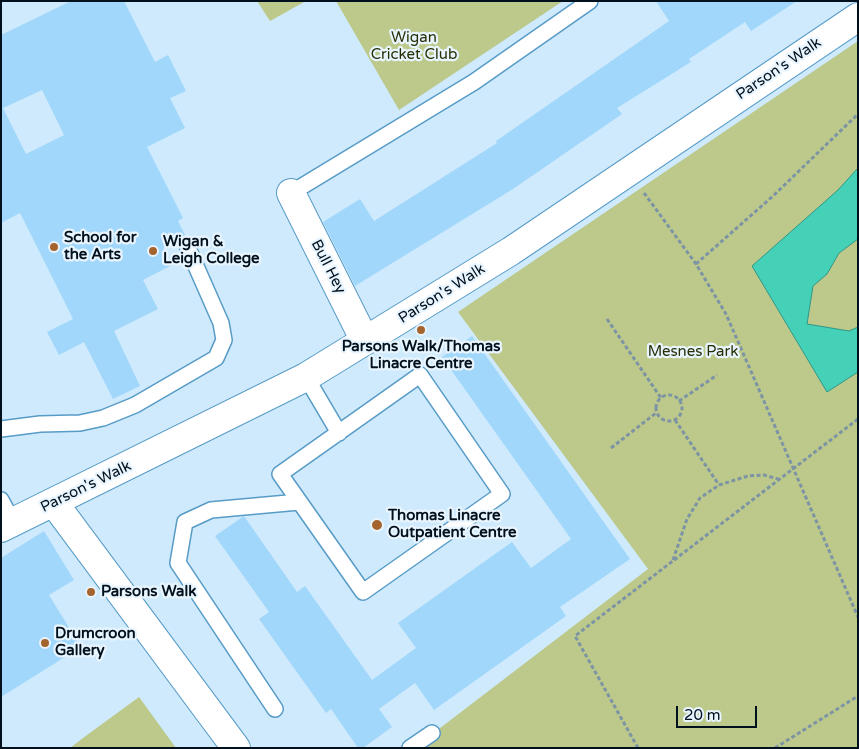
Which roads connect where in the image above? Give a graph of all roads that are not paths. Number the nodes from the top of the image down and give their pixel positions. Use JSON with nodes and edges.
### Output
{"nodes":[{"id":1,"x":590,"y":1,"type":"edge"},
{"id":2,"x":858,"y":16,"type":"edge"},
{"id":3,"x":291,"y":193,"type":"joint"},
{"id":4,"x":188,"y":248,"type":"dead end"},
{"id":5,"x":365,"y":341,"type":"junction"},
{"id":6,"x":306,"y":377,"type":"junction"},
{"id":7,"x":1,"y":429,"type":"edge"},
{"id":8,"x":339,"y":432,"type":"junction"},
{"id":9,"x":299,"y":502,"type":"junction"},
{"id":10,"x":54,"y":503,"type":"junction"},
{"id":11,"x":5,"y":517,"type":"edge"},
{"id":12,"x":275,"y":709,"type":"dead end"},
{"id":13,"x":432,"y":733,"type":"dead end"},
{"id":14,"x":236,"y":748,"type":"edge"},
{"id":15,"x":410,"y":748,"type":"edge"}],
"edges":[{"from":1,"to":3,"type":"lane"},
{"from":2,"to":5,"type":"main road","name":"Parson's Walk"},
{"from":3,"to":5,"type":"main road","name":"Bull Hey"},
{"from":4,"to":7,"type":"lane"},
{"from":5,"to":6,"type":"main road","name":"Parson's Walk"},
{"from":6,"to":8,"type":"lane"},
{"from":6,"to":10,"type":"main road","name":"Parson's Walk"},
{"from":8,"to":9,"type":"lane"},
{"from":8,"to":9,"type":"lane"},
{"from":9,"to":12,"type":"lane"},
{"from":10,"to":11,"type":"main road","name":"Parson's Walk"},
{"from":10,"to":14,"type":"main road"},
{"from":13,"to":15,"type":"lane"}]}
